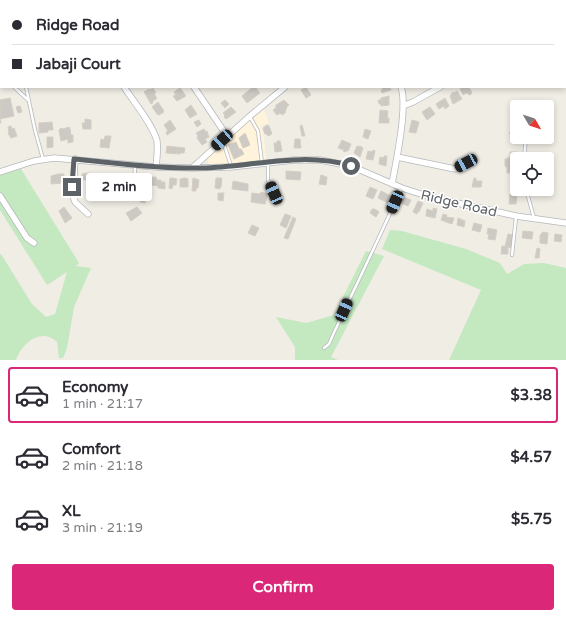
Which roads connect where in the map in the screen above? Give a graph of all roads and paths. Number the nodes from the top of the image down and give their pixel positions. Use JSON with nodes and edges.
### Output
{"nodes":[{"id":1,"x":15,"y":88,"type":"edge"},
{"id":2,"x":26,"y":88,"type":"edge"},
{"id":3,"x":125,"y":88,"type":"edge"},
{"id":4,"x":195,"y":88,"type":"edge"},
{"id":5,"x":284,"y":88,"type":"edge"},
{"id":6,"x":401,"y":88,"type":"edge"},
{"id":7,"x":438,"y":88,"type":"edge"},
{"id":8,"x":29,"y":101,"type":"junction"},
{"id":9,"x":403,"y":106,"type":"junction"},
{"id":10,"x":250,"y":116,"type":"junction"},
{"id":11,"x":227,"y":136,"type":"junction"},
{"id":12,"x":222,"y":140,"type":"junction"},
{"id":13,"x":397,"y":157,"type":"junction"},
{"id":14,"x":43,"y":159,"type":"junction"},
{"id":15,"x":74,"y":159,"type":"junction"},
{"id":16,"x":265,"y":163,"type":"junction"},
{"id":17,"x":466,"y":163,"type":"dead end"},
{"id":18,"x":135,"y":165,"type":"junction"},
{"id":19,"x":231,"y":166,"type":"junction"},
{"id":20,"x":156,"y":167,"type":"junction"},
{"id":21,"x":192,"y":168,"type":"junction"},
{"id":22,"x":0,"y":172,"type":"edge"},
{"id":23,"x":392,"y":184,"type":"junction"},
{"id":24,"x":402,"y":188,"type":"junction"},
{"id":25,"x":134,"y":195,"type":"dead end"},
{"id":26,"x":0,"y":196,"type":"edge"},
{"id":27,"x":528,"y":196,"type":"edge"},
{"id":28,"x":271,"y":199,"type":"dead end"},
{"id":29,"x":88,"y":214,"type":"dead end"},
{"id":30,"x":516,"y":216,"type":"junction"},
{"id":31,"x":534,"y":220,"type":"junction"},
{"id":32,"x":566,"y":223,"type":"edge"},
{"id":33,"x":34,"y":243,"type":"dead end"},
{"id":34,"x":512,"y":254,"type":"dead end"},
{"id":35,"x":324,"y":348,"type":"dead end"}],
"edges":[{"from":1,"to":8,"type":"lane"},
{"from":2,"to":8,"type":"lane"},
{"from":3,"to":20,"type":"street"},
{"from":4,"to":11,"type":"street"},
{"from":5,"to":10,"type":"street"},
{"from":6,"to":9,"type":"street"},
{"from":7,"to":9,"type":"street"},
{"from":8,"to":14,"type":"lane"},
{"from":9,"to":13,"type":"street"},
{"from":10,"to":11,"type":"street"},
{"from":10,"to":16,"type":"lane"},
{"from":11,"to":12,"type":"street"},
{"from":12,"to":19,"type":"lane"},
{"from":12,"to":21,"type":"street"},
{"from":13,"to":17,"type":"street"},
{"from":13,"to":23,"type":"street"},
{"from":14,"to":15,"type":"street","name":"Ridge Road"},
{"from":14,"to":22,"type":"street","name":"Ridge Road"},
{"from":15,"to":18,"type":"street","name":"Ridge Road"},
{"from":15,"to":29,"type":"street"},
{"from":16,"to":19,"type":"street","name":"Ridge Road"},
{"from":16,"to":23,"type":"street","name":"Ridge Road"},
{"from":16,"to":28,"type":"lane"},
{"from":18,"to":20,"type":"street","name":"Ridge Road"},
{"from":18,"to":25,"type":"lane"},
{"from":19,"to":21,"type":"street","name":"Ridge Road"},
{"from":20,"to":21,"type":"street","name":"Ridge Road"},
{"from":23,"to":24,"type":"street","name":"Ridge Road"},
{"from":24,"to":30,"type":"street","name":"Ridge Road"},
{"from":24,"to":35,"type":"lane"},
{"from":26,"to":33,"type":"street"},
{"from":27,"to":31,"type":"lane"},
{"from":30,"to":31,"type":"street","name":"Ridge Road"},
{"from":30,"to":34,"type":"lane"},
{"from":31,"to":32,"type":"street","name":"Ridge Road"}]}
